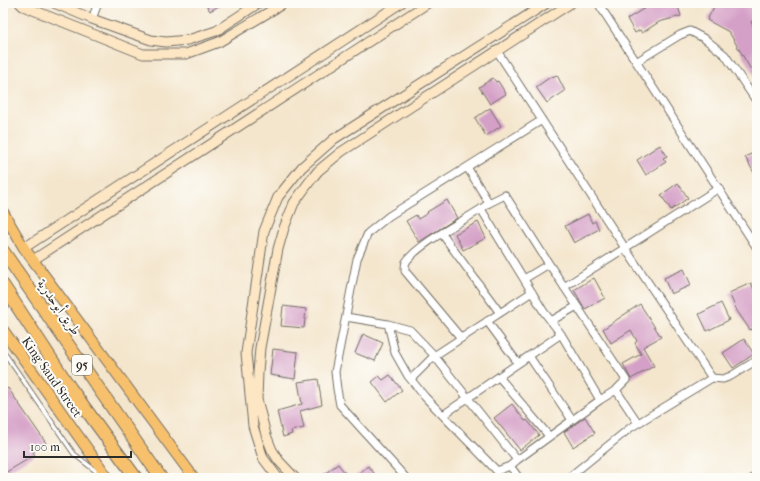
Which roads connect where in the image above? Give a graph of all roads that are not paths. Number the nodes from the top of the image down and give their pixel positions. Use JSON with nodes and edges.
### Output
{"nodes":[{"id":1,"x":20,"y":3,"type":"edge"},
{"id":2,"x":54,"y":3,"type":"edge"},
{"id":3,"x":98,"y":3,"type":"edge"},
{"id":4,"x":259,"y":3,"type":"edge"},
{"id":5,"x":284,"y":3,"type":"edge"},
{"id":6,"x":401,"y":3,"type":"edge"},
{"id":7,"x":428,"y":3,"type":"edge"},
{"id":8,"x":547,"y":3,"type":"edge"},
{"id":9,"x":571,"y":3,"type":"edge"},
{"id":10,"x":598,"y":3,"type":"edge"},
{"id":11,"x":92,"y":19,"type":"junction"},
{"id":12,"x":497,"y":51,"type":"junction"},
{"id":13,"x":636,"y":62,"type":"junction"},
{"id":14,"x":757,"y":102,"type":"edge"},
{"id":15,"x":542,"y":120,"type":"junction"},
{"id":16,"x":466,"y":167,"type":"junction"},
{"id":17,"x":718,"y":188,"type":"junction"},
{"id":18,"x":489,"y":203,"type":"junction"},
{"id":19,"x":481,"y":209,"type":"junction"},
{"id":20,"x":3,"y":212,"type":"edge"},
{"id":21,"x":442,"y":234,"type":"junction"},
{"id":22,"x":24,"y":248,"type":"junction"},
{"id":23,"x":625,"y":248,"type":"junction"},
{"id":24,"x":757,"y":248,"type":"edge"},
{"id":25,"x":3,"y":250,"type":"edge"},
{"id":26,"x":33,"y":260,"type":"junction"},
{"id":27,"x":549,"y":264,"type":"junction"},
{"id":28,"x":524,"y":279,"type":"junction"},
{"id":29,"x":3,"y":285,"type":"edge"},
{"id":30,"x":564,"y":287,"type":"junction"},
{"id":31,"x":532,"y":292,"type":"junction"},
{"id":32,"x":577,"y":306,"type":"junction"},
{"id":33,"x":500,"y":313,"type":"junction"},
{"id":34,"x":346,"y":317,"type":"junction"},
{"id":35,"x":487,"y":321,"type":"junction"},
{"id":36,"x":551,"y":321,"type":"junction"},
{"id":37,"x":388,"y":324,"type":"junction"},
{"id":38,"x":3,"y":330,"type":"edge"},
{"id":39,"x":560,"y":334,"type":"junction"},
{"id":40,"x":461,"y":338,"type":"junction"},
{"id":41,"x":3,"y":351,"type":"edge"},
{"id":42,"x":434,"y":356,"type":"junction"},
{"id":43,"x":529,"y":356,"type":"junction"},
{"id":44,"x":757,"y":360,"type":"edge"},
{"id":45,"x":518,"y":363,"type":"junction"},
{"id":46,"x":499,"y":377,"type":"junction"},
{"id":47,"x":712,"y":378,"type":"junction"},
{"id":48,"x":411,"y":379,"type":"junction"},
{"id":49,"x":616,"y":390,"type":"junction"},
{"id":50,"x":468,"y":398,"type":"junction"},
{"id":51,"x":600,"y":400,"type":"junction"},
{"id":52,"x":443,"y":415,"type":"junction"},
{"id":53,"x":572,"y":420,"type":"junction"},
{"id":54,"x":638,"y":423,"type":"junction"},
{"id":55,"x":549,"y":436,"type":"junction"},
{"id":56,"x":517,"y":460,"type":"junction"},
{"id":57,"x":510,"y":466,"type":"junction"},
{"id":58,"x":757,"y":475,"type":"edge"},
{"id":59,"x":107,"y":478,"type":"edge"},
{"id":60,"x":136,"y":478,"type":"edge"},
{"id":61,"x":161,"y":478,"type":"edge"},
{"id":62,"x":194,"y":478,"type":"edge"},
{"id":63,"x":278,"y":478,"type":"edge"},
{"id":64,"x":295,"y":478,"type":"edge"},
{"id":65,"x":406,"y":478,"type":"edge"},
{"id":66,"x":519,"y":478,"type":"edge"},
{"id":67,"x":568,"y":478,"type":"edge"},
{"id":68,"x":753,"y":478,"type":"edge"}],
"edges":[{"from":1,"to":5,"type":"street"},
{"from":2,"to":11,"type":"street"},
{"from":3,"to":11,"type":"street"},
{"from":4,"to":11,"type":"street"},
{"from":6,"to":22,"type":"street"},
{"from":7,"to":26,"type":"street"},
{"from":8,"to":63,"type":"street"},
{"from":9,"to":12,"type":"street"},
{"from":10,"to":13,"type":"street"},
{"from":12,"to":15,"type":"street"},
{"from":12,"to":64,"type":"street"},
{"from":13,"to":14,"type":"street"},
{"from":13,"to":17,"type":"street"},
{"from":15,"to":16,"type":"street"},
{"from":15,"to":23,"type":"street"},
{"from":16,"to":18,"type":"street"},
{"from":16,"to":34,"type":"street"},
{"from":17,"to":23,"type":"street"},
{"from":17,"to":24,"type":"street"},
{"from":18,"to":19,"type":"street"},
{"from":18,"to":27,"type":"street"},
{"from":19,"to":21,"type":"street"},
{"from":19,"to":28,"type":"street"},
{"from":20,"to":22,"type":"main road"},
{"from":21,"to":33,"type":"street"},
{"from":21,"to":40,"type":"street"},
{"from":22,"to":26,"type":"main road"},
{"from":23,"to":30,"type":"street"},
{"from":23,"to":47,"type":"street"},
{"from":25,"to":61,"type":"highway","name":"طريق أبوحدرية","number":"95"},
{"from":26,"to":62,"type":"main road"},
{"from":27,"to":28,"type":"street"},
{"from":27,"to":30,"type":"street"},
{"from":28,"to":31,"type":"street"},
{"from":29,"to":60,"type":"highway","number":"95"},
{"from":30,"to":32,"type":"street"},
{"from":31,"to":33,"type":"street"},
{"from":31,"to":36,"type":"street"},
{"from":32,"to":36,"type":"street"},
{"from":32,"to":49,"type":"street"},
{"from":33,"to":35,"type":"street"},
{"from":34,"to":37,"type":"street"},
{"from":34,"to":65,"type":"street"},
{"from":35,"to":40,"type":"street"},
{"from":35,"to":45,"type":"street"},
{"from":36,"to":39,"type":"street"},
{"from":37,"to":42,"type":"street"},
{"from":37,"to":48,"type":"street"},
{"from":38,"to":59,"type":"main road","name":"King Saud Street"},
{"from":39,"to":43,"type":"street"},
{"from":39,"to":51,"type":"street"},
{"from":40,"to":42,"type":"street"},
{"from":41,"to":59,"type":"lane"},
{"from":42,"to":48,"type":"street"},
{"from":42,"to":50,"type":"street"},
{"from":43,"to":45,"type":"street"},
{"from":43,"to":53,"type":"street"},
{"from":44,"to":47,"type":"street"},
{"from":45,"to":46,"type":"street"},
{"from":46,"to":50,"type":"street"},
{"from":46,"to":55,"type":"street"},
{"from":47,"to":54,"type":"street"},
{"from":48,"to":52,"type":"street"},
{"from":49,"to":51,"type":"street"},
{"from":49,"to":54,"type":"street"},
{"from":50,"to":52,"type":"street"},
{"from":50,"to":56,"type":"street"},
{"from":51,"to":53,"type":"street"},
{"from":52,"to":57,"type":"street"},
{"from":53,"to":55,"type":"street"},
{"from":54,"to":67,"type":"street"},
{"from":55,"to":56,"type":"street"},
{"from":56,"to":57,"type":"street"},
{"from":57,"to":66,"type":"street"},
{"from":58,"to":68,"type":"street"}]}
